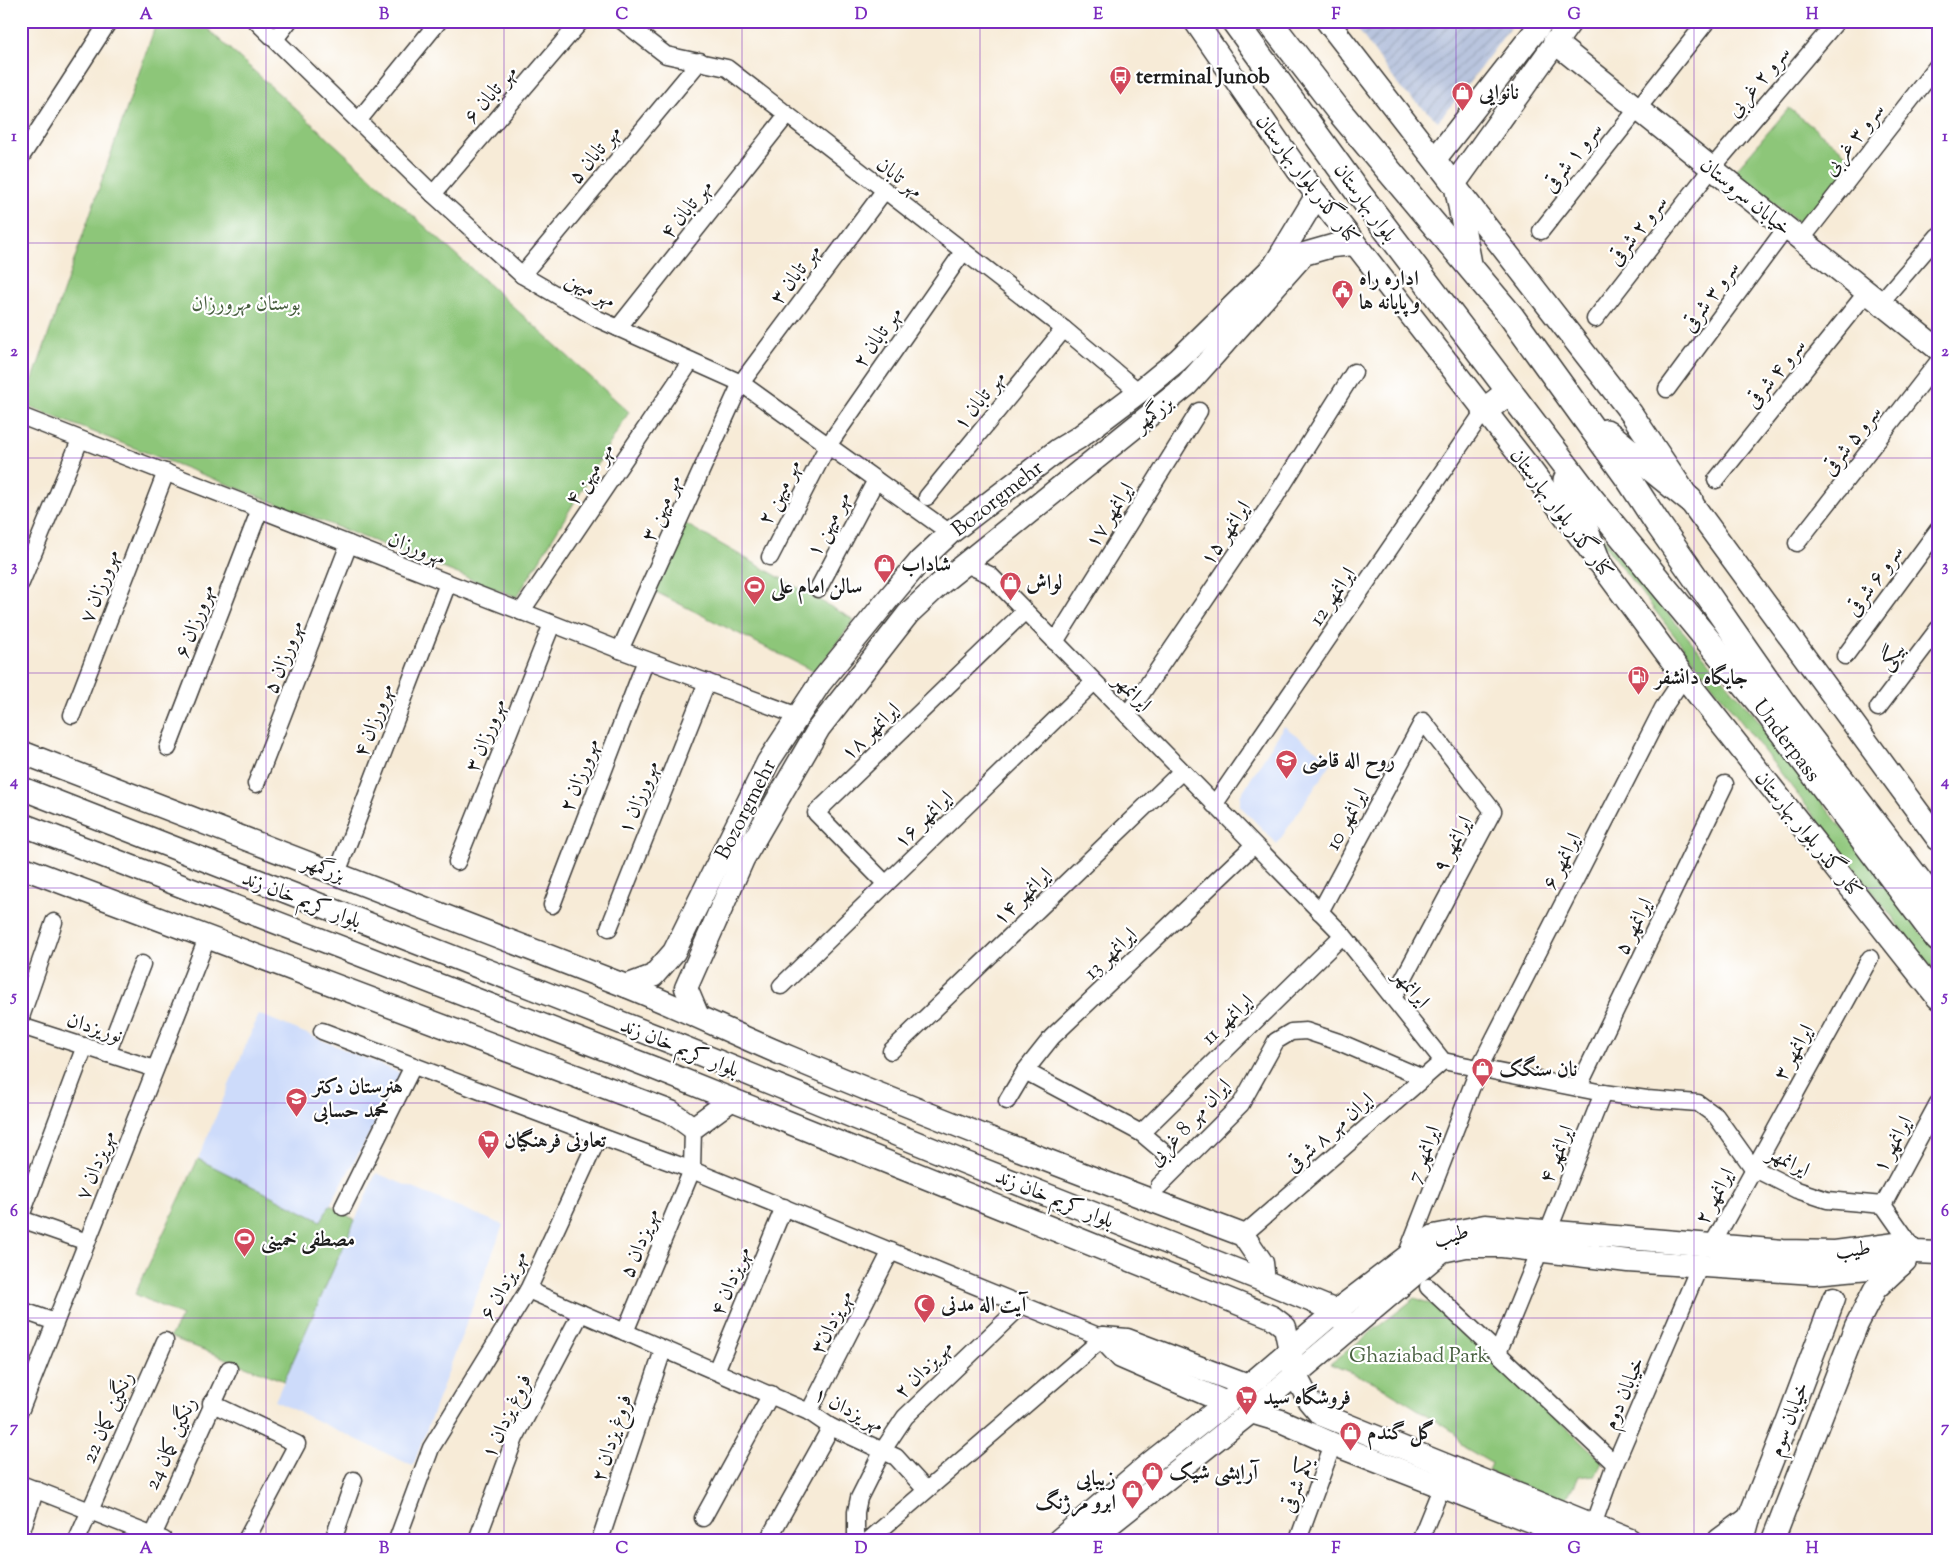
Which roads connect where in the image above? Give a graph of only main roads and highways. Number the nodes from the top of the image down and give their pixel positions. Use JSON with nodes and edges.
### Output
{"nodes":[{"id":1,"x":1195,"y":21,"type":"edge"},
{"id":2,"x":1234,"y":21,"type":"edge"},
{"id":3,"x":1269,"y":21,"type":"edge"},
{"id":4,"x":1327,"y":21,"type":"edge"},
{"id":5,"x":1543,"y":21,"type":"edge"},
{"id":6,"x":1570,"y":21,"type":"edge"},
{"id":7,"x":1554,"y":42,"type":"junction"},
{"id":8,"x":1466,"y":121,"type":"junction"},
{"id":9,"x":1487,"y":138,"type":"junction"},
{"id":10,"x":1436,"y":159,"type":"junction"},
{"id":11,"x":1454,"y":183,"type":"junction"},
{"id":12,"x":1317,"y":194,"type":"junction"},
{"id":13,"x":1356,"y":244,"type":"junction"},
{"id":14,"x":1471,"y":266,"type":"junction"},
{"id":15,"x":1938,"y":349,"type":"edge"},
{"id":16,"x":1510,"y":391,"type":"junction"},
{"id":17,"x":1576,"y":408,"type":"junction"},
{"id":18,"x":1484,"y":412,"type":"junction"},
{"id":19,"x":1078,"y":438,"type":"junction"},
{"id":20,"x":1553,"y":447,"type":"junction"},
{"id":21,"x":1095,"y":460,"type":"junction"},
{"id":22,"x":1630,"y":481,"type":"joint"},
{"id":23,"x":1592,"y":500,"type":"joint"},
{"id":24,"x":1690,"y":500,"type":"junction"},
{"id":25,"x":1596,"y":559,"type":"junction"},
{"id":26,"x":966,"y":564,"type":"joint"},
{"id":27,"x":21,"y":752,"type":"edge"},
{"id":28,"x":21,"y":788,"type":"edge"},
{"id":29,"x":21,"y":824,"type":"edge"},
{"id":30,"x":1938,"y":839,"type":"edge"},
{"id":31,"x":728,"y":842,"type":"junction"},
{"id":32,"x":748,"y":851,"type":"junction"},
{"id":33,"x":21,"y":867,"type":"edge"},
{"id":34,"x":1938,"y":906,"type":"edge"},
{"id":35,"x":1938,"y":939,"type":"edge"},
{"id":36,"x":626,"y":986,"type":"junction"},
{"id":37,"x":1938,"y":998,"type":"edge"},
{"id":38,"x":697,"y":1014,"type":"junction"},
{"id":39,"x":731,"y":1100,"type":"junction"},
{"id":40,"x":906,"y":1104,"type":"junction"},
{"id":41,"x":966,"y":1163,"type":"junction"},
{"id":42,"x":1544,"y":1241,"type":"junction"},
{"id":43,"x":1918,"y":1257,"type":"edge"},
{"id":44,"x":1782,"y":1261,"type":"junction"},
{"id":45,"x":1814,"y":1273,"type":"junction"},
{"id":46,"x":1272,"y":1284,"type":"junction"},
{"id":47,"x":1834,"y":1298,"type":"junction"},
{"id":48,"x":1336,"y":1311,"type":"junction"},
{"id":49,"x":1268,"y":1316,"type":"junction"},
{"id":50,"x":1856,"y":1326,"type":"junction"},
{"id":51,"x":1349,"y":1328,"type":"junction"},
{"id":52,"x":1290,"y":1349,"type":"junction"},
{"id":53,"x":1295,"y":1374,"type":"junction"},
{"id":54,"x":1219,"y":1375,"type":"junction"},
{"id":55,"x":1248,"y":1386,"type":"junction"},
{"id":56,"x":1217,"y":1399,"type":"junction"},
{"id":57,"x":1250,"y":1412,"type":"junction"},
{"id":58,"x":1788,"y":1420,"type":"junction"},
{"id":59,"x":1813,"y":1432,"type":"junction"},
{"id":60,"x":1446,"y":1476,"type":"junction"},
{"id":61,"x":1749,"y":1518,"type":"junction"},
{"id":62,"x":1587,"y":1535,"type":"edge"},
{"id":63,"x":1059,"y":1540,"type":"edge"},
{"id":64,"x":1090,"y":1540,"type":"edge"},
{"id":65,"x":1630,"y":1540,"type":"edge"},
{"id":66,"x":1719,"y":1540,"type":"edge"},
{"id":67,"x":1743,"y":1540,"type":"edge"},
{"id":68,"x":1774,"y":1540,"type":"edge"}],
"edges":[{"from":1,"to":12,"type":"main road","name":"کنار گذر بلوار بهارستان"},
{"from":2,"to":16,"type":"main road","name":"بلوار بهارستان"},
{"from":3,"to":14,"type":"main road","name":"بلوار بهارستان"},
{"from":4,"to":10,"type":"main road"},
{"from":5,"to":8,"type":"main road"},
{"from":6,"to":7,"type":"main road"},
{"from":7,"to":9,"type":"main road"},
{"from":7,"to":15,"type":"main road","name":"خیابان سروستان"},
{"from":8,"to":9,"type":"main road"},
{"from":8,"to":10,"type":"main road"},
{"from":9,"to":11,"type":"main road"},
{"from":10,"to":11,"type":"main road"},
{"from":11,"to":14,"type":"main road"},
{"from":11,"to":24,"type":"main road"},
{"from":12,"to":13,"type":"main road","name":"کنار گذر بلوار بهارستان"},
{"from":12,"to":19,"type":"main road","name":"Bozorgmehr"},
{"from":13,"to":18,"type":"main road","name":"کنار گذر بلوار بهارستان"},
{"from":13,"to":21,"type":"main road","name":"بزرگمهر"},
{"from":14,"to":17,"type":"main road","name":"بلوار بهارستان"},
{"from":16,"to":18,"type":"main road"},
{"from":16,"to":20,"type":"main road","name":"بلوار بهارستان"},
{"from":17,"to":22,"type":"main road","name":"بلوار بهارستان"},
{"from":17,"to":24,"type":"main road"},
{"from":18,"to":25,"type":"main road","name":"کنار گذر بلوار بهارستان"},
{"from":19,"to":21,"type":"main road"},
{"from":19,"to":31,"type":"main road","name":"Bozorgmehr"},
{"from":20,"to":23,"type":"main road","name":"بلوار بهارستان"},
{"from":20,"to":25,"type":"main road"},
{"from":21,"to":26,"type":"main road","name":"بزرگمهر"},
{"from":22,"to":34,"type":"main road","name":"Underpass"},
{"from":23,"to":35,"type":"main road","name":"Underpass"},
{"from":24,"to":30,"type":"main road"},
{"from":25,"to":37,"type":"main road","name":"کنار گذر بلوار بهارستان"},
{"from":26,"to":32,"type":"main road","name":"Bozorgmehr"},
{"from":27,"to":36,"type":"main road","name":"بزرگمهر"},
{"from":28,"to":41,"type":"main road","name":"بلوار کریم خان زند"},
{"from":29,"to":39,"type":"main road","name":"بلوار کریم خان زند"},
{"from":31,"to":32,"type":"main road"},
{"from":31,"to":36,"type":"main road","name":"Bozorgmehr"},
{"from":32,"to":38,"type":"main road","name":"Bozorgmehr"},
{"from":33,"to":39,"type":"main road"},
{"from":36,"to":38,"type":"main road","name":"بزرگمهر"},
{"from":38,"to":40,"type":"main road","name":"بزرگمهر"},
{"from":39,"to":49,"type":"main road","name":"بلوار کریم خان زند"},
{"from":40,"to":41,"type":"main road"},
{"from":40,"to":46,"type":"main road","name":"بزرگمهر"},
{"from":41,"to":46,"type":"main road","name":"بلوار کریم خان زند"},
{"from":42,"to":44,"type":"main road","name":"طیب"},
{"from":42,"to":44,"type":"main road","name":"طیب"},
{"from":42,"to":48,"type":"main road","name":"طیب"},
{"from":42,"to":51,"type":"main road","name":"طیب"},
{"from":43,"to":44,"type":"main road","name":"طیب"},
{"from":43,"to":45,"type":"main road","name":"طیب"},
{"from":43,"to":50,"type":"main road","name":"خیابان سوم"},
{"from":44,"to":45,"type":"main road","name":"طیب"},
{"from":45,"to":47,"type":"main road"},
{"from":46,"to":48,"type":"main road","name":"بلوار کریم خان زند"},
{"from":46,"to":49,"type":"main road"},
{"from":47,"to":50,"type":"main road"},
{"from":47,"to":58,"type":"main road","name":"خیابان سوم"},
{"from":48,"to":51,"type":"main road"},
{"from":48,"to":52,"type":"main road","name":"طیب"},
{"from":49,"to":52,"type":"main road","name":"بلوار کریم خان زند"},
{"from":50,"to":59,"type":"main road","name":"خیابان سوم"},
{"from":51,"to":53,"type":"main road","name":"طیب"},
{"from":52,"to":53,"type":"main road","name":"بلوار کریم خان زند"},
{"from":52,"to":55,"type":"main road","name":"طیب"},
{"from":53,"to":57,"type":"main road","name":"طیب"},
{"from":53,"to":60,"type":"main road","name":"بلوار کریم خان زند"},
{"from":54,"to":55,"type":"main road"},
{"from":54,"to":56,"type":"main road"},
{"from":54,"to":56,"type":"main road"},
{"from":55,"to":56,"type":"main road","name":"طیب"},
{"from":56,"to":63,"type":"main road","name":"طیب"},
{"from":57,"to":60,"type":"main road"},
{"from":57,"to":64,"type":"main road","name":"طیب"},
{"from":58,"to":59,"type":"main road"},
{"from":58,"to":61,"type":"main road","name":"خیابان سوم"},
{"from":59,"to":68,"type":"main road","name":"خیابان سوم"},
{"from":60,"to":62,"type":"main road"},
{"from":61,"to":66,"type":"main road"},
{"from":61,"to":67,"type":"main road","name":"خیابان سوم"},
{"from":62,"to":65,"type":"main road"}]}
